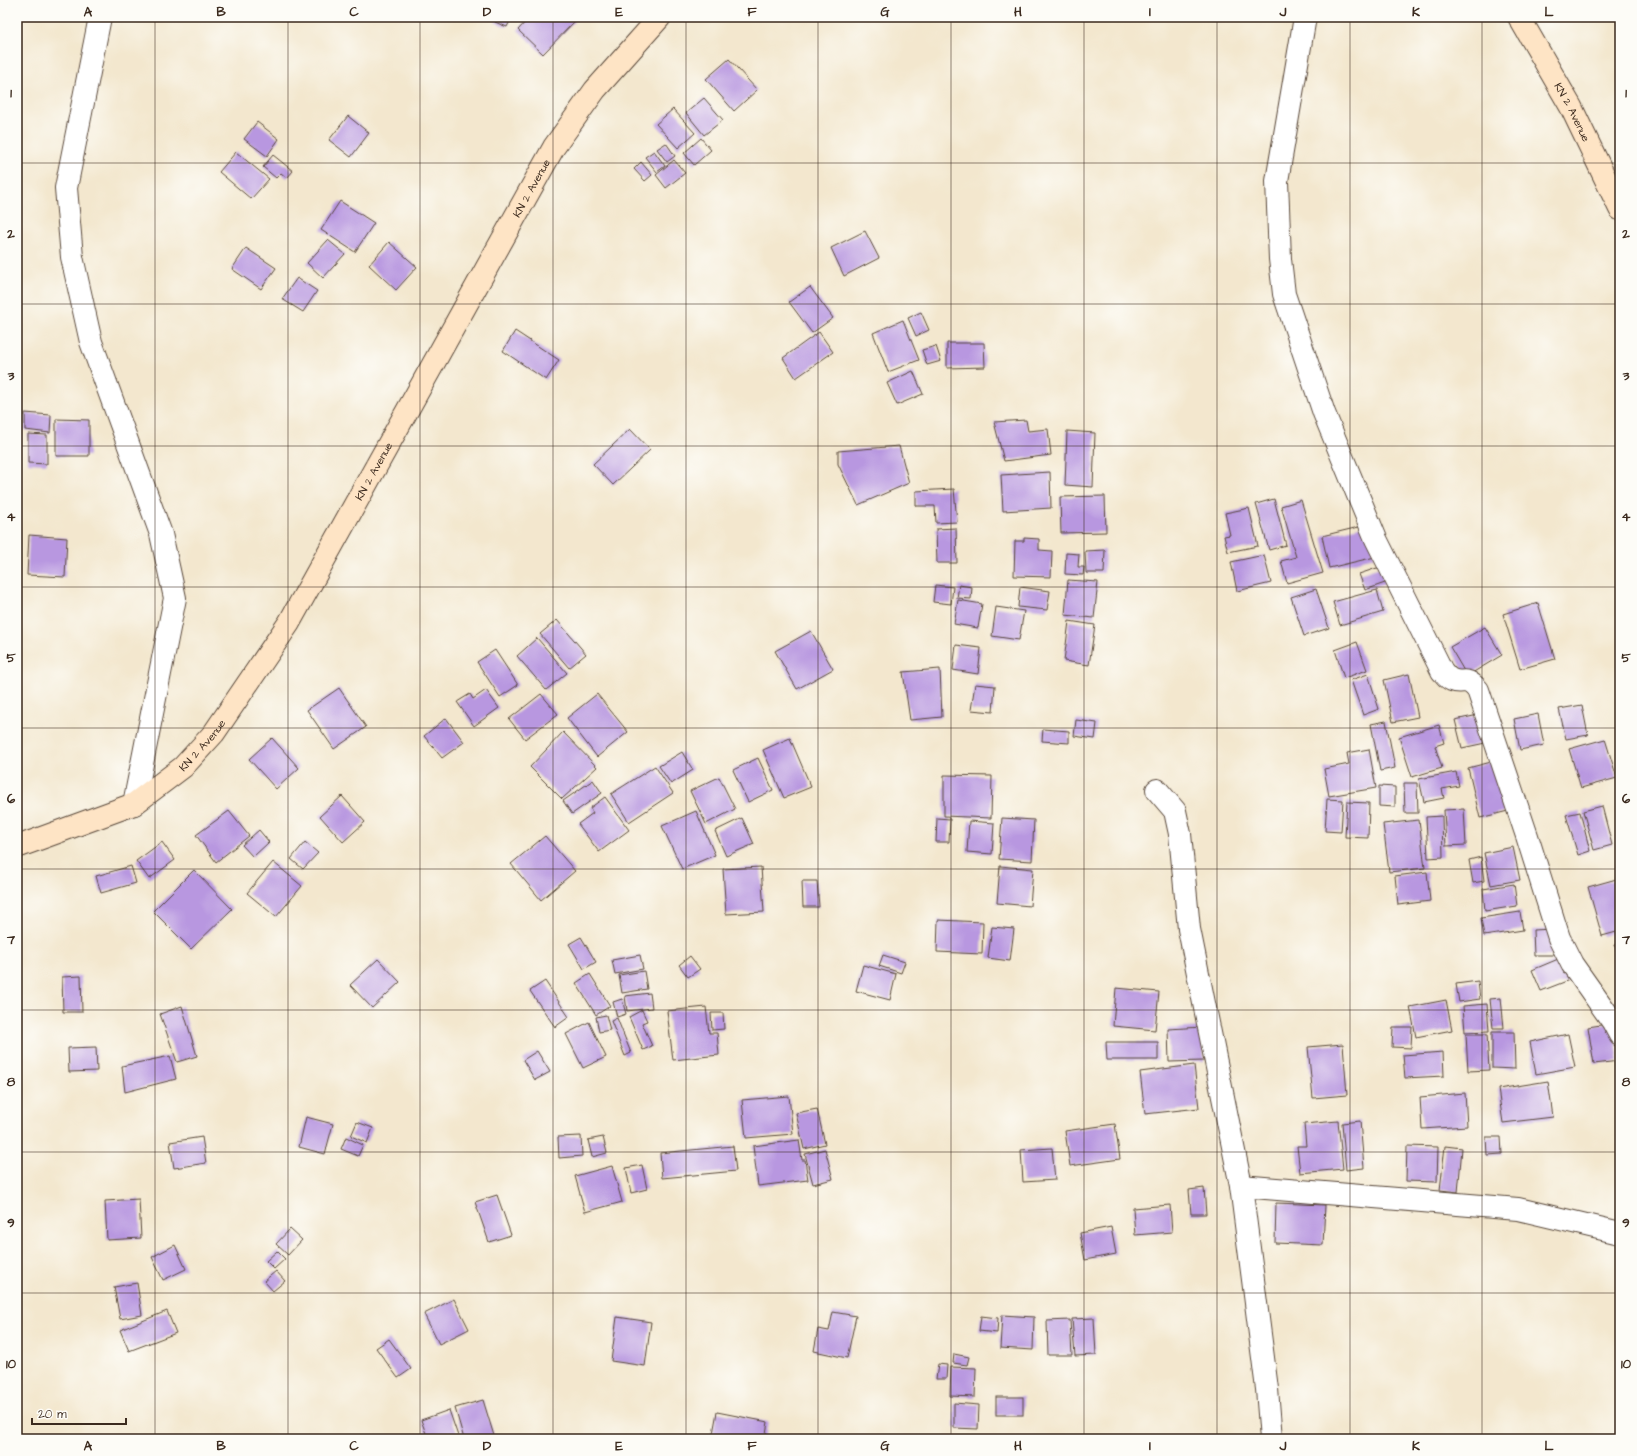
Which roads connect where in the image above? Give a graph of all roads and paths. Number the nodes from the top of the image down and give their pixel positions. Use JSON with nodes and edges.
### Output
{"nodes":[{"id":1,"x":100,"y":17,"type":"edge"},
{"id":2,"x":660,"y":17,"type":"edge"},
{"id":3,"x":1305,"y":17,"type":"edge"},
{"id":4,"x":1519,"y":17,"type":"edge"},
{"id":5,"x":1620,"y":209,"type":"edge"},
{"id":6,"x":1157,"y":790,"type":"dead end"},
{"id":7,"x":134,"y":804,"type":"junction"},
{"id":8,"x":17,"y":847,"type":"edge"},
{"id":9,"x":1620,"y":1035,"type":"edge"},
{"id":10,"x":1241,"y":1186,"type":"junction"},
{"id":11,"x":1620,"y":1233,"type":"edge"},
{"id":12,"x":1270,"y":1439,"type":"edge"}],
"edges":[{"from":1,"to":7,"type":"street"},
{"from":2,"to":7,"type":"main road","name":"KN 2 Avenue"},
{"from":3,"to":9,"type":"street"},
{"from":4,"to":5,"type":"main road","name":"KN 2 Avenue"},
{"from":6,"to":10,"type":"street"},
{"from":7,"to":8,"type":"main road","name":"KN 2 Avenue"},
{"from":10,"to":11,"type":"street"},
{"from":10,"to":12,"type":"street"}]}
